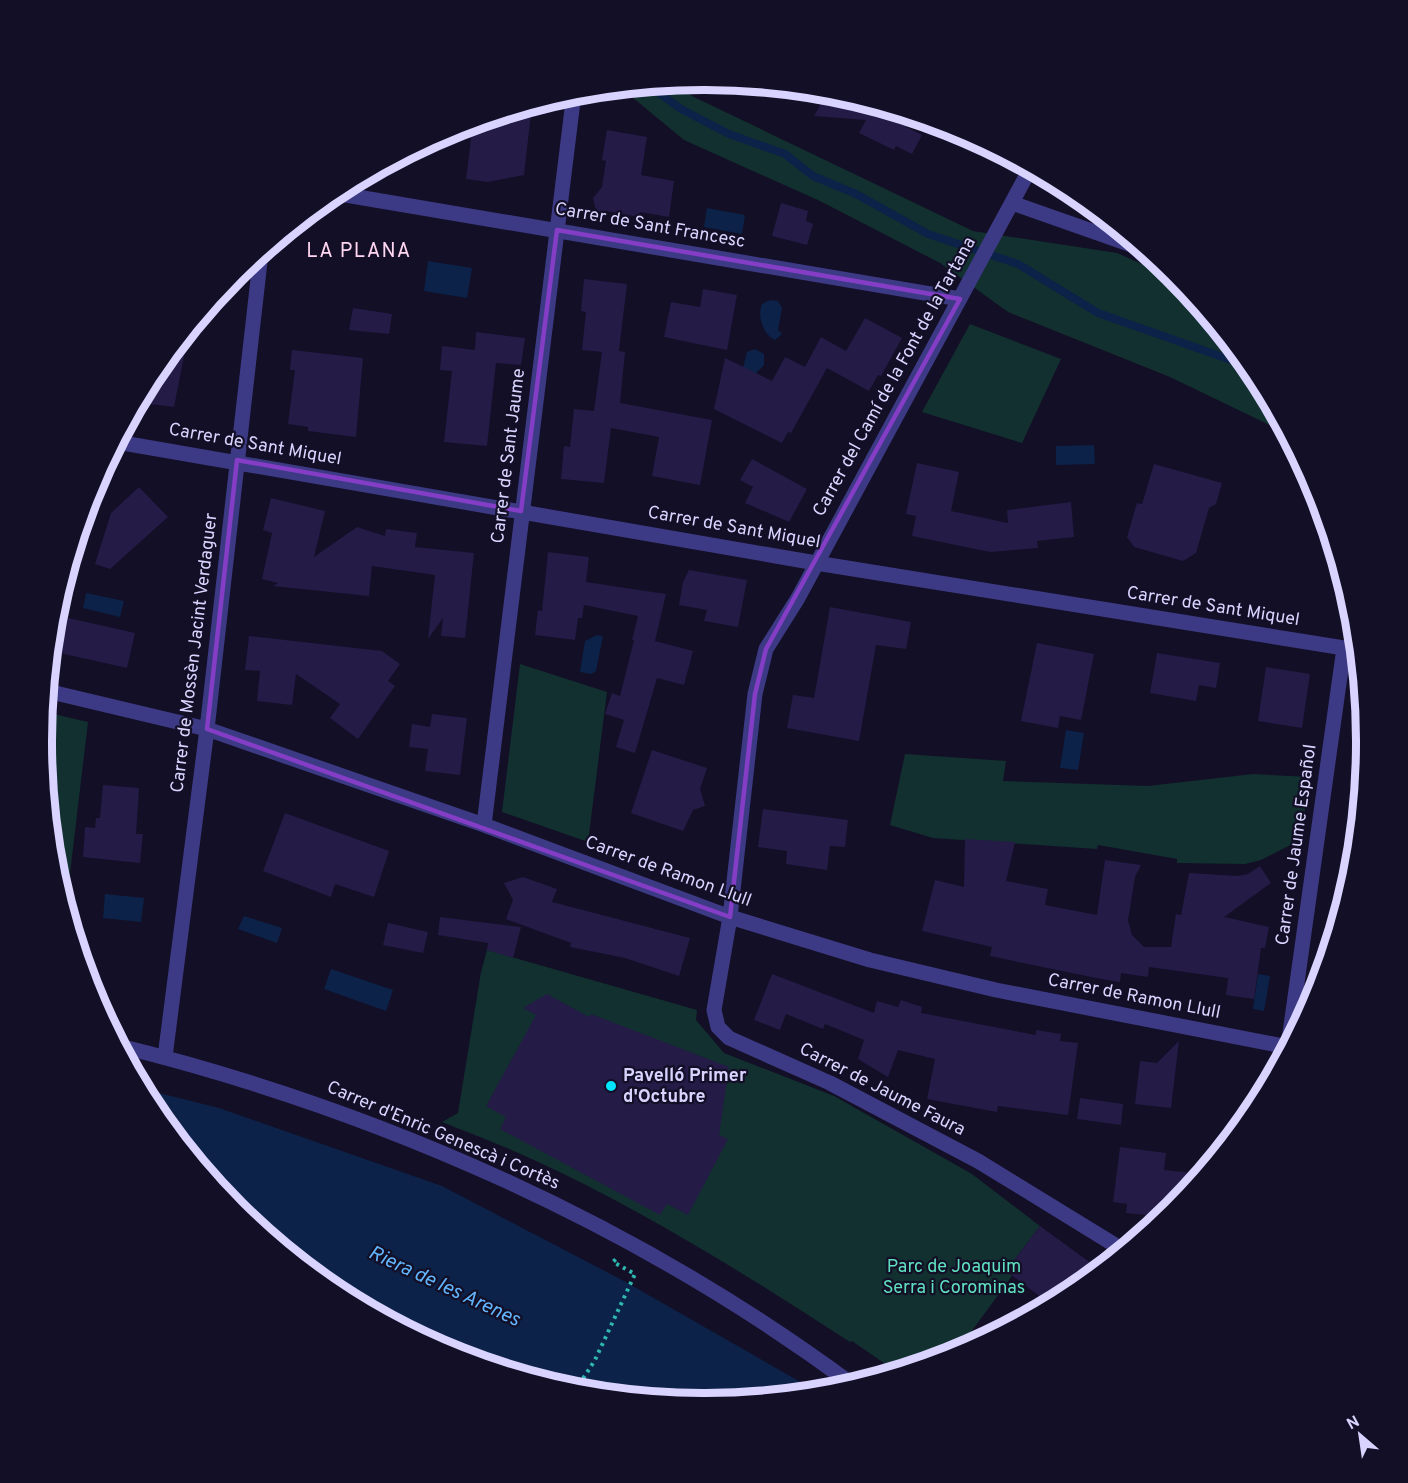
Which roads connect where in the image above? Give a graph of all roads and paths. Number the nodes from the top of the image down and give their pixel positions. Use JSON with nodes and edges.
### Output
{"nodes":[{"id":1,"x":573,"y":104,"type":"edge"},
{"id":2,"x":1027,"y":175,"type":"edge"},
{"id":3,"x":349,"y":195,"type":"edge"},
{"id":4,"x":1012,"y":203,"type":"junction"},
{"id":5,"x":557,"y":230,"type":"junction"},
{"id":6,"x":1121,"y":241,"type":"edge"},
{"id":7,"x":260,"y":266,"type":"edge"},
{"id":8,"x":960,"y":299,"type":"junction"},
{"id":9,"x":125,"y":443,"type":"edge"},
{"id":10,"x":237,"y":460,"type":"junction"},
{"id":11,"x":521,"y":511,"type":"junction"},
{"id":12,"x":816,"y":563,"type":"junction"},
{"id":13,"x":1344,"y":648,"type":"joint"},
{"id":14,"x":55,"y":693,"type":"edge"},
{"id":15,"x":207,"y":729,"type":"junction"},
{"id":16,"x":484,"y":825,"type":"junction"},
{"id":17,"x":730,"y":917,"type":"junction"},
{"id":18,"x":1291,"y":1023,"type":"edge"},
{"id":19,"x":1280,"y":1045,"type":"edge"},
{"id":20,"x":130,"y":1048,"type":"edge"},
{"id":21,"x":165,"y":1057,"type":"junction"},
{"id":22,"x":1116,"y":1246,"type":"edge"},
{"id":23,"x":635,"y":1274,"type":"dead end"},
{"id":24,"x":842,"y":1378,"type":"edge"},
{"id":25,"x":582,"y":1381,"type":"edge"}],
"edges":[{"from":1,"to":5,"type":"street","name":"Carrer de Sant Jaume"},
{"from":2,"to":4,"type":"street","name":"Carrer del Camí de la Font de la Tartana"},
{"from":3,"to":5,"type":"street","name":"Carrer de Sant Francesc"},
{"from":4,"to":6,"type":"street"},
{"from":4,"to":8,"type":"street","name":"Carrer del Camí de la Font de la Tartana"},
{"from":5,"to":8,"type":"street","name":"Carrer de Sant Francesc"},
{"from":5,"to":11,"type":"street","name":"Carrer de Sant Jaume"},
{"from":7,"to":10,"type":"street","name":"Carrer de Mossèn Jacint Verdaguer"},
{"from":8,"to":12,"type":"street","name":"Carrer del Camí de la Font de la Tartana"},
{"from":9,"to":10,"type":"street","name":"Carrer de Sant Miquel"},
{"from":10,"to":11,"type":"street","name":"Carrer de Sant Miquel"},
{"from":10,"to":15,"type":"street","name":"Carrer de Mossèn Jacint Verdaguer"},
{"from":11,"to":12,"type":"street","name":"Carrer de Sant Miquel"},
{"from":11,"to":16,"type":"street","name":"Carrer de Sant Jaume"},
{"from":12,"to":13,"type":"street","name":"Carrer de Sant Miquel"},
{"from":12,"to":17,"type":"street","name":"Carrer del Camí de la Font de la Tartana"},
{"from":13,"to":18,"type":"street","name":"Carrer de Jaume Español"},
{"from":14,"to":15,"type":"street","name":"Carrer de Ramon Llull"},
{"from":15,"to":16,"type":"street","name":"Carrer de Ramon Llull"},
{"from":15,"to":21,"type":"street","name":"Carrer de Mossèn Jacint Verdaguer"},
{"from":16,"to":17,"type":"street","name":"Carrer de Ramon Llull"},
{"from":17,"to":19,"type":"street","name":"Carrer de Ramon Llull"},
{"from":17,"to":22,"type":"street","name":"Carrer de Jaume Faura"},
{"from":20,"to":21,"type":"street","name":"Carrer d'Enric Genescà i Cortès"},
{"from":21,"to":24,"type":"street","name":"Carrer d'Enric Genescà i Cortès"},
{"from":23,"to":25,"type":"path"}]}
